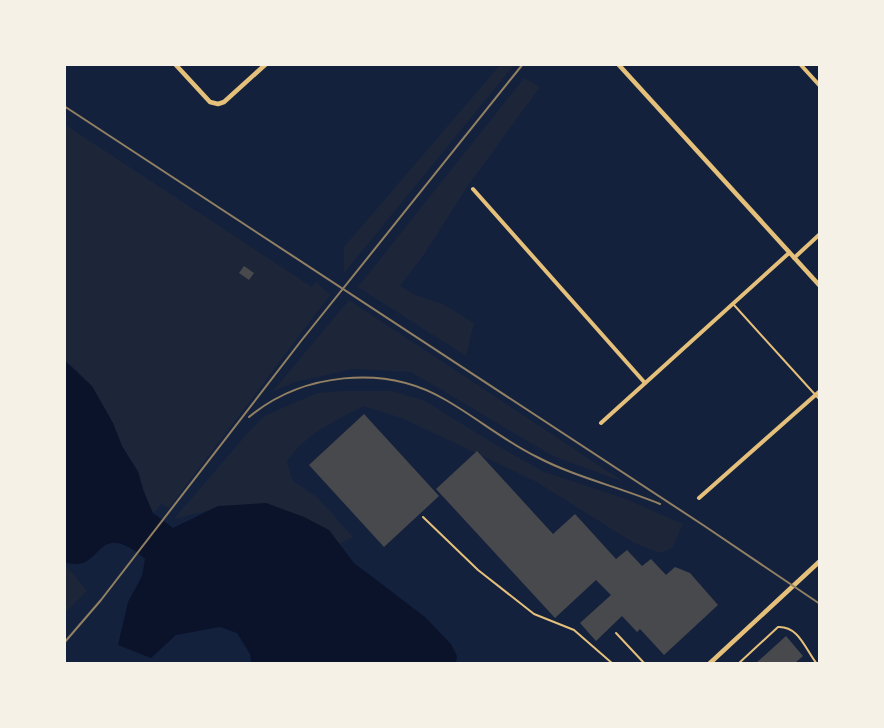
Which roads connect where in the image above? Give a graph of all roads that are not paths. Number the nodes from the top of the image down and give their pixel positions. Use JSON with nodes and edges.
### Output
{"nodes":[{"id":1,"x":175,"y":64,"type":"edge"},
{"id":2,"x":266,"y":64,"type":"edge"},
{"id":3,"x":618,"y":64,"type":"edge"},
{"id":4,"x":800,"y":64,"type":"edge"},
{"id":5,"x":819,"y":86,"type":"edge"},
{"id":6,"x":473,"y":189,"type":"dead end"},
{"id":7,"x":819,"y":234,"type":"edge"},
{"id":8,"x":789,"y":253,"type":"junction"},
{"id":9,"x":794,"y":258,"type":"junction"},
{"id":10,"x":819,"y":286,"type":"edge"},
{"id":11,"x":734,"y":305,"type":"junction"},
{"id":12,"x":645,"y":383,"type":"junction"},
{"id":13,"x":819,"y":391,"type":"edge"},
{"id":14,"x":815,"y":395,"type":"junction"},
{"id":15,"x":819,"y":400,"type":"edge"},
{"id":16,"x":601,"y":423,"type":"dead end"},
{"id":17,"x":699,"y":498,"type":"dead end"},
{"id":18,"x":423,"y":517,"type":"dead end"},
{"id":19,"x":819,"y":561,"type":"edge"},
{"id":20,"x":616,"y":633,"type":"dead end"},
{"id":21,"x":715,"y":658,"type":"junction"},
{"id":22,"x":613,"y":663,"type":"edge"},
{"id":23,"x":645,"y":663,"type":"edge"},
{"id":24,"x":709,"y":663,"type":"edge"},
{"id":25,"x":719,"y":663,"type":"edge"},
{"id":26,"x":738,"y":663,"type":"edge"},
{"id":27,"x":817,"y":663,"type":"edge"}],
"edges":[{"from":1,"to":2,"type":"street"},
{"from":3,"to":8,"type":"street"},
{"from":4,"to":5,"type":"street"},
{"from":6,"to":12,"type":"street"},
{"from":7,"to":9,"type":"street"},
{"from":8,"to":9,"type":"street"},
{"from":8,"to":11,"type":"street"},
{"from":9,"to":10,"type":"street"},
{"from":11,"to":12,"type":"street"},
{"from":11,"to":14,"type":"lane"},
{"from":12,"to":16,"type":"street"},
{"from":13,"to":14,"type":"street"},
{"from":14,"to":15,"type":"lane"},
{"from":14,"to":17,"type":"street"},
{"from":18,"to":22,"type":"lane"},
{"from":19,"to":21,"type":"street"},
{"from":20,"to":23,"type":"lane"},
{"from":21,"to":24,"type":"street"},
{"from":21,"to":25,"type":"lane"},
{"from":26,"to":27,"type":"lane"}]}
